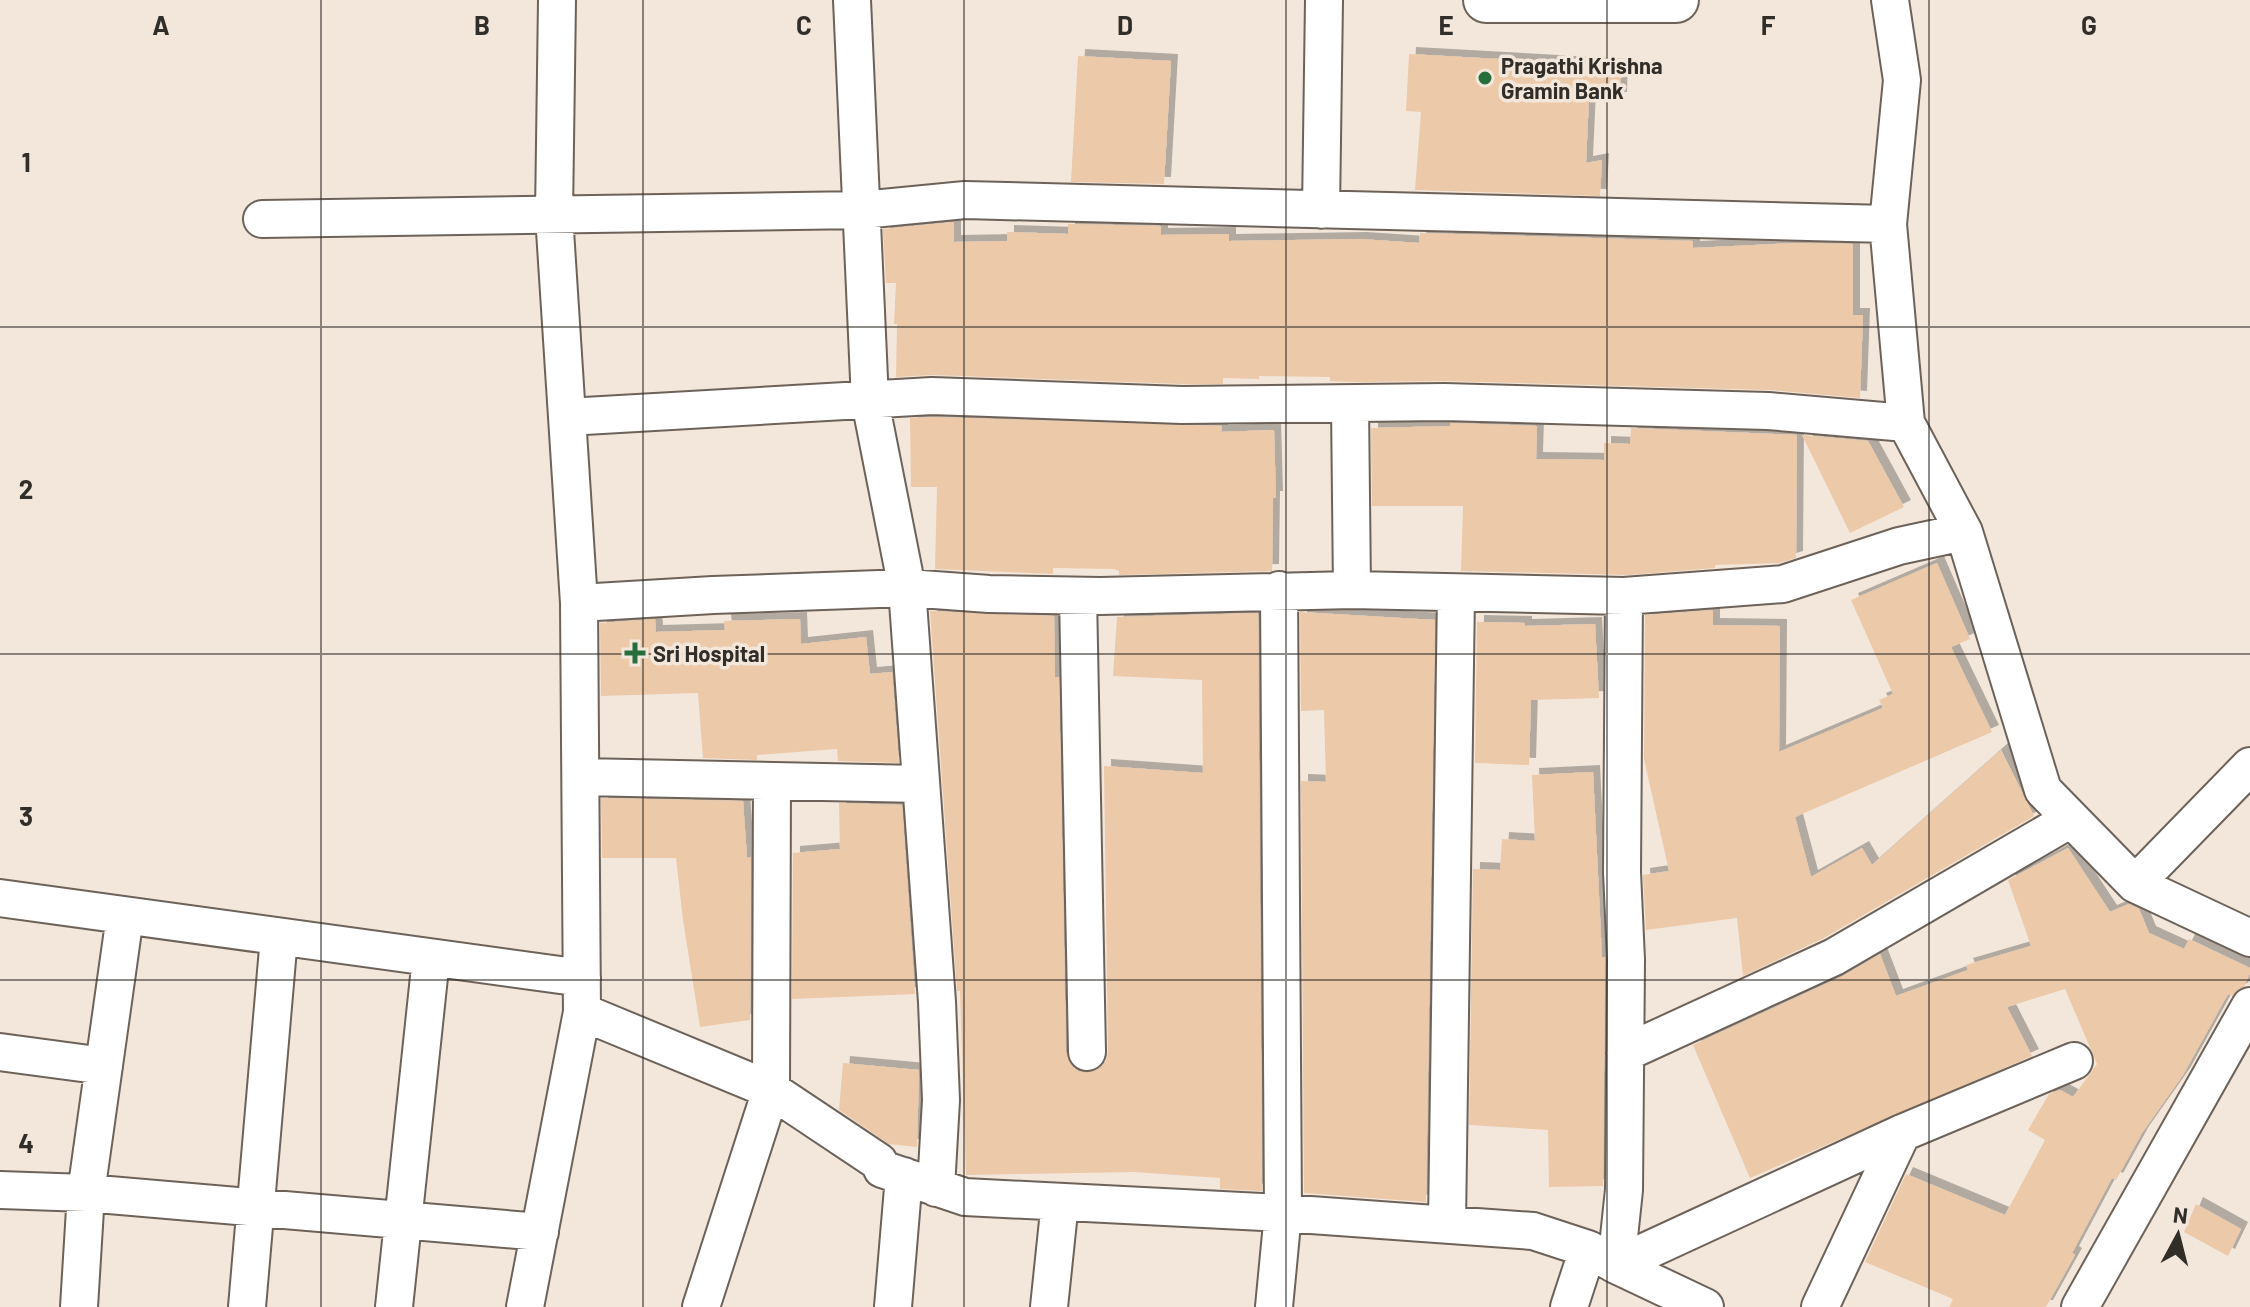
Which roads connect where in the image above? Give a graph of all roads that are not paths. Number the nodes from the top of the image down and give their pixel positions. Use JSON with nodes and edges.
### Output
{"nodes":[{"id":1,"x":557,"y":0,"type":"edge"},
{"id":2,"x":852,"y":0,"type":"edge"},
{"id":3,"x":1324,"y":0,"type":"edge"},
{"id":4,"x":1486,"y":0,"type":"edge"},
{"id":5,"x":1676,"y":0,"type":"edge"},
{"id":6,"x":1890,"y":0,"type":"edge"},
{"id":7,"x":862,"y":210,"type":"junction"},
{"id":8,"x":1321,"y":210,"type":"junction"},
{"id":9,"x":554,"y":215,"type":"junction"},
{"id":10,"x":262,"y":219,"type":"dead end"},
{"id":11,"x":1888,"y":224,"type":"junction"},
{"id":12,"x":870,"y":401,"type":"junction"},
{"id":13,"x":1350,"y":404,"type":"junction"},
{"id":14,"x":567,"y":417,"type":"junction"},
{"id":15,"x":1906,"y":423,"type":"junction"},
{"id":16,"x":1964,"y":532,"type":"junction"},
{"id":17,"x":907,"y":588,"type":"junction"},
{"id":18,"x":1279,"y":590,"type":"junction"},
{"id":19,"x":1352,"y":590,"type":"junction"},
{"id":20,"x":1456,"y":593,"type":"junction"},
{"id":21,"x":1078,"y":596,"type":"junction"},
{"id":22,"x":1624,"y":596,"type":"junction"},
{"id":23,"x":579,"y":603,"type":"junction"},
{"id":24,"x":2250,"y":766,"type":"edge"},
{"id":25,"x":581,"y":777,"type":"junction"},
{"id":26,"x":772,"y":781,"type":"junction"},
{"id":27,"x":921,"y":784,"type":"junction"},
{"id":28,"x":2071,"y":819,"type":"junction"},
{"id":29,"x":2135,"y":884,"type":"junction"},
{"id":30,"x":0,"y":898,"type":"edge"},
{"id":31,"x":125,"y":916,"type":"junction"},
{"id":32,"x":279,"y":937,"type":"junction"},
{"id":33,"x":2250,"y":938,"type":"edge"},
{"id":34,"x":431,"y":958,"type":"junction"},
{"id":35,"x":582,"y":995,"type":"junction"},
{"id":36,"x":2250,"y":1006,"type":"edge"},
{"id":37,"x":0,"y":1052,"type":"edge"},
{"id":38,"x":1087,"y":1052,"type":"dead end"},
{"id":39,"x":1625,"y":1053,"type":"junction"},
{"id":40,"x":2074,"y":1061,"type":"dead end"},
{"id":41,"x":104,"y":1066,"type":"junction"},
{"id":42,"x":771,"y":1090,"type":"junction"},
{"id":43,"x":1902,"y":1133,"type":"junction"},
{"id":44,"x":920,"y":1182,"type":"junction"},
{"id":45,"x":0,"y":1190,"type":"edge"},
{"id":46,"x":86,"y":1193,"type":"junction"},
{"id":47,"x":1060,"y":1202,"type":"junction"},
{"id":48,"x":254,"y":1208,"type":"junction"},
{"id":49,"x":1283,"y":1213,"type":"junction"},
{"id":50,"x":403,"y":1220,"type":"junction"},
{"id":51,"x":1447,"y":1224,"type":"junction"},
{"id":52,"x":540,"y":1232,"type":"junction"},
{"id":53,"x":1602,"y":1257,"type":"junction"},
{"id":54,"x":79,"y":1307,"type":"edge"},
{"id":55,"x":247,"y":1307,"type":"edge"},
{"id":56,"x":394,"y":1307,"type":"edge"},
{"id":57,"x":525,"y":1307,"type":"edge"},
{"id":58,"x":701,"y":1307,"type":"edge"},
{"id":59,"x":893,"y":1307,"type":"edge"},
{"id":60,"x":1049,"y":1307,"type":"edge"},
{"id":61,"x":1274,"y":1307,"type":"edge"},
{"id":62,"x":1569,"y":1307,"type":"edge"},
{"id":63,"x":1705,"y":1307,"type":"edge"},
{"id":64,"x":1820,"y":1307,"type":"edge"},
{"id":65,"x":2080,"y":1307,"type":"edge"}],
"edges":[{"from":1,"to":9,"type":"street"},
{"from":2,"to":7,"type":"street"},
{"from":3,"to":8,"type":"street"},
{"from":4,"to":5,"type":"main road"},
{"from":6,"to":11,"type":"street"},
{"from":7,"to":8,"type":"street"},
{"from":7,"to":9,"type":"street"},
{"from":7,"to":12,"type":"street"},
{"from":8,"to":11,"type":"street"},
{"from":9,"to":10,"type":"street"},
{"from":9,"to":14,"type":"street"},
{"from":11,"to":15,"type":"street"},
{"from":12,"to":13,"type":"street"},
{"from":12,"to":14,"type":"street"},
{"from":12,"to":17,"type":"street"},
{"from":13,"to":15,"type":"street"},
{"from":13,"to":19,"type":"street"},
{"from":14,"to":23,"type":"street"},
{"from":15,"to":16,"type":"street"},
{"from":16,"to":22,"type":"street"},
{"from":16,"to":28,"type":"street"},
{"from":17,"to":21,"type":"street"},
{"from":17,"to":23,"type":"street"},
{"from":17,"to":27,"type":"street"},
{"from":18,"to":19,"type":"street"},
{"from":18,"to":21,"type":"street"},
{"from":18,"to":49,"type":"street"},
{"from":19,"to":20,"type":"street"},
{"from":20,"to":22,"type":"street"},
{"from":20,"to":51,"type":"street"},
{"from":21,"to":38,"type":"street"},
{"from":22,"to":39,"type":"street"},
{"from":23,"to":25,"type":"street"},
{"from":24,"to":29,"type":"street"},
{"from":25,"to":26,"type":"street"},
{"from":25,"to":35,"type":"street"},
{"from":26,"to":27,"type":"street"},
{"from":26,"to":42,"type":"street"},
{"from":27,"to":44,"type":"street"},
{"from":28,"to":29,"type":"street"},
{"from":28,"to":39,"type":"street"},
{"from":29,"to":33,"type":"street"},
{"from":30,"to":31,"type":"street"},
{"from":31,"to":32,"type":"street"},
{"from":31,"to":41,"type":"street"},
{"from":32,"to":34,"type":"street"},
{"from":32,"to":48,"type":"street"},
{"from":34,"to":35,"type":"street"},
{"from":34,"to":50,"type":"street"},
{"from":35,"to":42,"type":"street"},
{"from":35,"to":52,"type":"street"},
{"from":36,"to":65,"type":"street"},
{"from":37,"to":41,"type":"street"},
{"from":39,"to":53,"type":"street"},
{"from":40,"to":43,"type":"street"},
{"from":41,"to":46,"type":"street"},
{"from":42,"to":44,"type":"street"},
{"from":42,"to":58,"type":"street"},
{"from":43,"to":53,"type":"street"},
{"from":43,"to":64,"type":"street"},
{"from":44,"to":47,"type":"street"},
{"from":44,"to":59,"type":"street"},
{"from":45,"to":46,"type":"street"},
{"from":46,"to":48,"type":"street"},
{"from":46,"to":54,"type":"street"},
{"from":47,"to":49,"type":"street"},
{"from":47,"to":60,"type":"street"},
{"from":48,"to":50,"type":"street"},
{"from":48,"to":55,"type":"street"},
{"from":49,"to":51,"type":"street"},
{"from":49,"to":61,"type":"street"},
{"from":50,"to":52,"type":"street"},
{"from":50,"to":56,"type":"street"},
{"from":51,"to":53,"type":"street"},
{"from":52,"to":57,"type":"street"},
{"from":53,"to":62,"type":"street"},
{"from":53,"to":63,"type":"street"}]}
